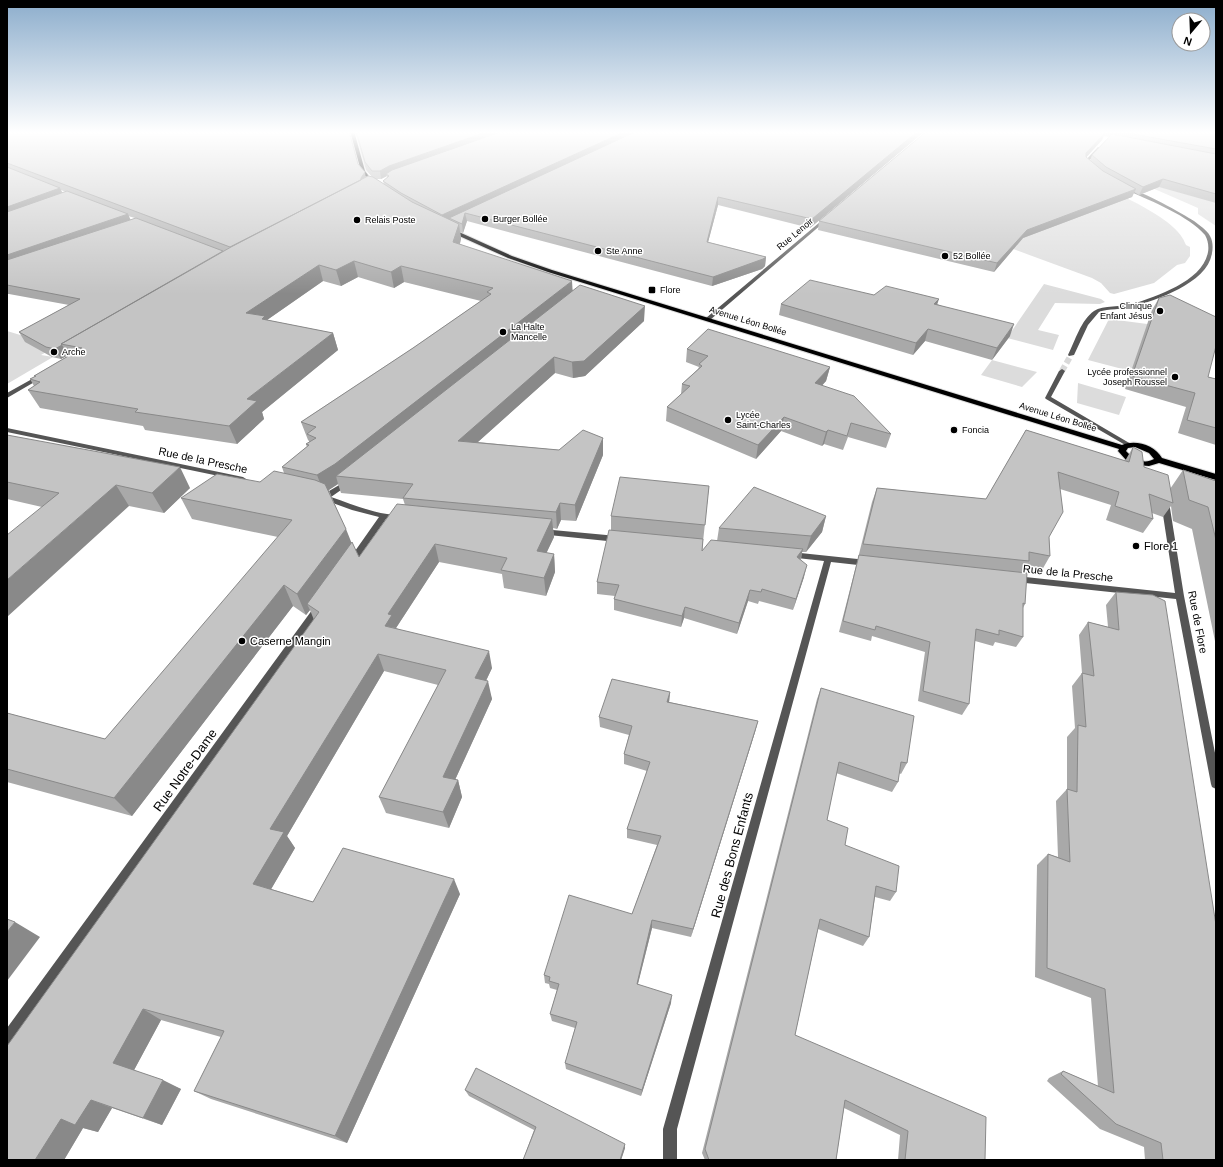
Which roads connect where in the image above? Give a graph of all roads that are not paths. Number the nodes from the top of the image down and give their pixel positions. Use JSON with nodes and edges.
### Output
{"nodes":[{"id":1,"x":1124,"y":188,"type":"edge"},
{"id":2,"x":834,"y":212,"type":"edge"},
{"id":3,"x":450,"y":223,"type":"edge"},
{"id":4,"x":443,"y":226,"type":"joint"},
{"id":5,"x":595,"y":284,"type":"junction"},
{"id":6,"x":586,"y":292,"type":"edge"},
{"id":7,"x":708,"y":319,"type":"junction"},
{"id":8,"x":1070,"y":355,"type":"tunnel mouth"},
{"id":9,"x":1062,"y":371,"type":"tunnel mouth"},
{"id":10,"x":47,"y":372,"type":"edge"},
{"id":11,"x":7,"y":396,"type":"edge"},
{"id":12,"x":7,"y":430,"type":"edge"},
{"id":13,"x":1126,"y":447,"type":"junction"},
{"id":14,"x":1158,"y":460,"type":"junction"},
{"id":15,"x":1148,"y":464,"type":"junction"},
{"id":16,"x":1154,"y":473,"type":"edge"},
{"id":17,"x":1216,"y":477,"type":"edge"},
{"id":18,"x":248,"y":481,"type":"edge"},
{"id":19,"x":350,"y":481,"type":"edge"},
{"id":20,"x":1164,"y":495,"type":"edge"},
{"id":21,"x":384,"y":516,"type":"junction"},
{"id":22,"x":407,"y":518,"type":"edge"},
{"id":23,"x":534,"y":531,"type":"edge"},
{"id":24,"x":629,"y":540,"type":"edge"},
{"id":25,"x":780,"y":554,"type":"edge"},
{"id":26,"x":828,"y":559,"type":"junction"},
{"id":27,"x":875,"y":564,"type":"edge"},
{"id":28,"x":345,"y":571,"type":"edge"},
{"id":29,"x":1008,"y":578,"type":"edge"},
{"id":30,"x":1180,"y":596,"type":"junction"},
{"id":31,"x":326,"y":597,"type":"edge"},
{"id":32,"x":1216,"y":784,"type":"edge"},
{"id":33,"x":7,"y":1039,"type":"edge"},
{"id":34,"x":670,"y":1160,"type":"edge"}],
"edges":[{"from":1,"to":8,"type":"street"},
{"from":2,"to":7,"type":"street","name":"Rue Lenoir"},
{"from":3,"to":4,"type":"street"},
{"from":4,"to":5,"type":"main road","name":"Avenue Léon Bollée"},
{"from":5,"to":6,"type":"street"},
{"from":5,"to":7,"type":"main road","name":"Avenue Léon Bollée"},
{"from":7,"to":13,"type":"main road","name":"Avenue Léon Bollée"},
{"from":9,"to":13,"type":"street"},
{"from":10,"to":11,"type":"street"},
{"from":12,"to":18,"type":"street","name":"Rue de la Presche"},
{"from":13,"to":14,"type":"main road","name":"Avenue Léon Bollée"},
{"from":13,"to":15,"type":"main road","name":"Avenue Léon Bollée"},
{"from":14,"to":15,"type":"main road"},
{"from":14,"to":17,"type":"main road","name":"Avenue Léon Bollée"},
{"from":15,"to":16,"type":"street"},
{"from":19,"to":21,"type":"street"},
{"from":20,"to":30,"type":"street","name":"Rue de Flore"},
{"from":21,"to":22,"type":"street"},
{"from":21,"to":28,"type":"street"},
{"from":23,"to":24,"type":"street"},
{"from":25,"to":26,"type":"street"},
{"from":26,"to":27,"type":"street"},
{"from":26,"to":34,"type":"street","name":"Rue des Bons Enfants"},
{"from":29,"to":30,"type":"street","name":"Rue de la Presche"},
{"from":30,"to":32,"type":"street","name":"Rue de Flore"},
{"from":31,"to":33,"type":"street","name":"Rue Notre-Dame"}]}
